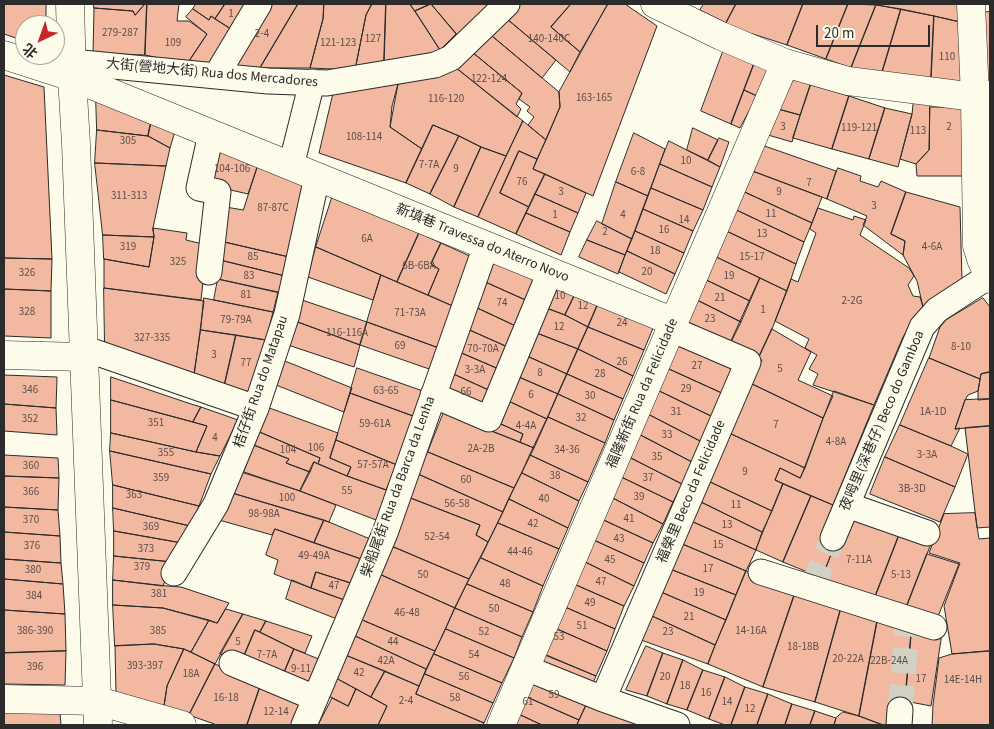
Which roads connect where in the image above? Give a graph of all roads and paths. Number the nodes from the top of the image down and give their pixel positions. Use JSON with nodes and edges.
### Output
{"nodes":[{"id":1,"x":70,"y":4,"type":"edge"},
{"id":2,"x":259,"y":4,"type":"edge"},
{"id":3,"x":507,"y":4,"type":"edge"},
{"id":4,"x":655,"y":4,"type":"edge"},
{"id":5,"x":971,"y":4,"type":"edge"},
{"id":6,"x":4,"y":55,"type":"edge"},
{"id":7,"x":785,"y":62,"type":"junction"},
{"id":8,"x":72,"y":70,"type":"junction"},
{"id":9,"x":216,"y":76,"type":"junction"},
{"id":10,"x":312,"y":82,"type":"junction"},
{"id":11,"x":983,"y":96,"type":"edge"},
{"id":12,"x":211,"y":134,"type":"junction"},
{"id":13,"x":291,"y":166,"type":"junction"},
{"id":14,"x":318,"y":177,"type":"junction"},
{"id":15,"x":486,"y":246,"type":"junction"},
{"id":16,"x":209,"y":272,"type":"dead end"},
{"id":17,"x":550,"y":272,"type":"junction"},
{"id":18,"x":989,"y":277,"type":"edge"},
{"id":19,"x":672,"y":326,"type":"junction"},
{"id":20,"x":84,"y":353,"type":"junction"},
{"id":21,"x":4,"y":355,"type":"edge"},
{"id":22,"x":433,"y":395,"type":"junction"},
{"id":23,"x":256,"y":408,"type":"junction"},
{"id":24,"x":847,"y":505,"type":"junction"},
{"id":25,"x":927,"y":533,"type":"dead end"},
{"id":26,"x":833,"y":538,"type":"tunnel mouth"},
{"id":27,"x":761,"y":572,"type":"dead end"},
{"id":28,"x":174,"y":573,"type":"dead end"},
{"id":29,"x":934,"y":627,"type":"dead end"},
{"id":30,"x":232,"y":663,"type":"dead end"},
{"id":31,"x":526,"y":668,"type":"junction"},
{"id":32,"x":316,"y":698,"type":"junction"},
{"id":33,"x":4,"y":699,"type":"edge"},
{"id":34,"x":603,"y":699,"type":"junction"},
{"id":35,"x":98,"y":713,"type":"edge"},
{"id":36,"x":182,"y":725,"type":"edge"},
{"id":37,"x":304,"y":725,"type":"edge"},
{"id":38,"x":501,"y":725,"type":"edge"},
{"id":39,"x":677,"y":725,"type":"edge"}],
"edges":[{"from":1,"to":8,"type":"street"},
{"from":2,"to":9,"type":"street"},
{"from":3,"to":10,"type":"street","name":"大街(營地大街) Rua dos Mercadores"},
{"from":4,"to":7,"type":"street"},
{"from":5,"to":11,"type":"street"},
{"from":6,"to":8,"type":"street","name":"大街(營地大街) Rua dos Mercadores"},
{"from":7,"to":11,"type":"street"},
{"from":7,"to":19,"type":"street","name":"福隆新街 Rua da Felicidade"},
{"from":8,"to":9,"type":"street","name":"大街(營地大街) Rua dos Mercadores"},
{"from":8,"to":12,"type":"street","name":"大街(營地大街) Rua dos Mercadores"},
{"from":8,"to":20,"type":"street"},
{"from":9,"to":10,"type":"street","name":"大街(營地大街) Rua dos Mercadores"},
{"from":10,"to":13,"type":"street"},
{"from":11,"to":18,"type":"street"},
{"from":12,"to":13,"type":"street","name":"大街(營地大街) Rua dos Mercadores"},
{"from":12,"to":16,"type":"street"},
{"from":13,"to":14,"type":"street","name":"新填巷 Travessa do Aterro Novo"},
{"from":14,"to":15,"type":"street","name":"新填巷 Travessa do Aterro Novo"},
{"from":14,"to":23,"type":"street","name":"桔仔街 Rua do Matapau"},
{"from":15,"to":17,"type":"street","name":"新填巷 Travessa do Aterro Novo"},
{"from":15,"to":22,"type":"street","name":"柴船尾街 Rua da Barca da Lenha"},
{"from":17,"to":19,"type":"street","name":"新填巷 Travessa do Aterro Novo"},
{"from":17,"to":22,"type":"street"},
{"from":18,"to":24,"type":"street","name":"夜呣里(深巷仔) Beco do Gamboa"},
{"from":19,"to":31,"type":"street","name":"福隆新街 Rua da Felicidade"},
{"from":19,"to":34,"type":"street","name":"福榮里 Beco da Felicidade"},
{"from":20,"to":21,"type":"street"},
{"from":20,"to":23,"type":"street"},
{"from":20,"to":35,"type":"street"},
{"from":22,"to":32,"type":"street","name":"柴船尾街 Rua da Barca da Lenha"},
{"from":23,"to":28,"type":"street","name":"桔仔街 Rua do Matapau"},
{"from":24,"to":25,"type":"street"},
{"from":24,"to":26,"type":"street","name":"夜呣里(深巷仔) Beco do Gamboa"},
{"from":27,"to":29,"type":"street"},
{"from":30,"to":32,"type":"street"},
{"from":31,"to":34,"type":"street"},
{"from":31,"to":38,"type":"street","name":"福隆新街 Rua da Felicidade"},
{"from":32,"to":37,"type":"street","name":"柴船尾街 Rua da Barca da Lenha"},
{"from":33,"to":35,"type":"street"},
{"from":34,"to":39,"type":"street"},
{"from":35,"to":36,"type":"street"}]}
